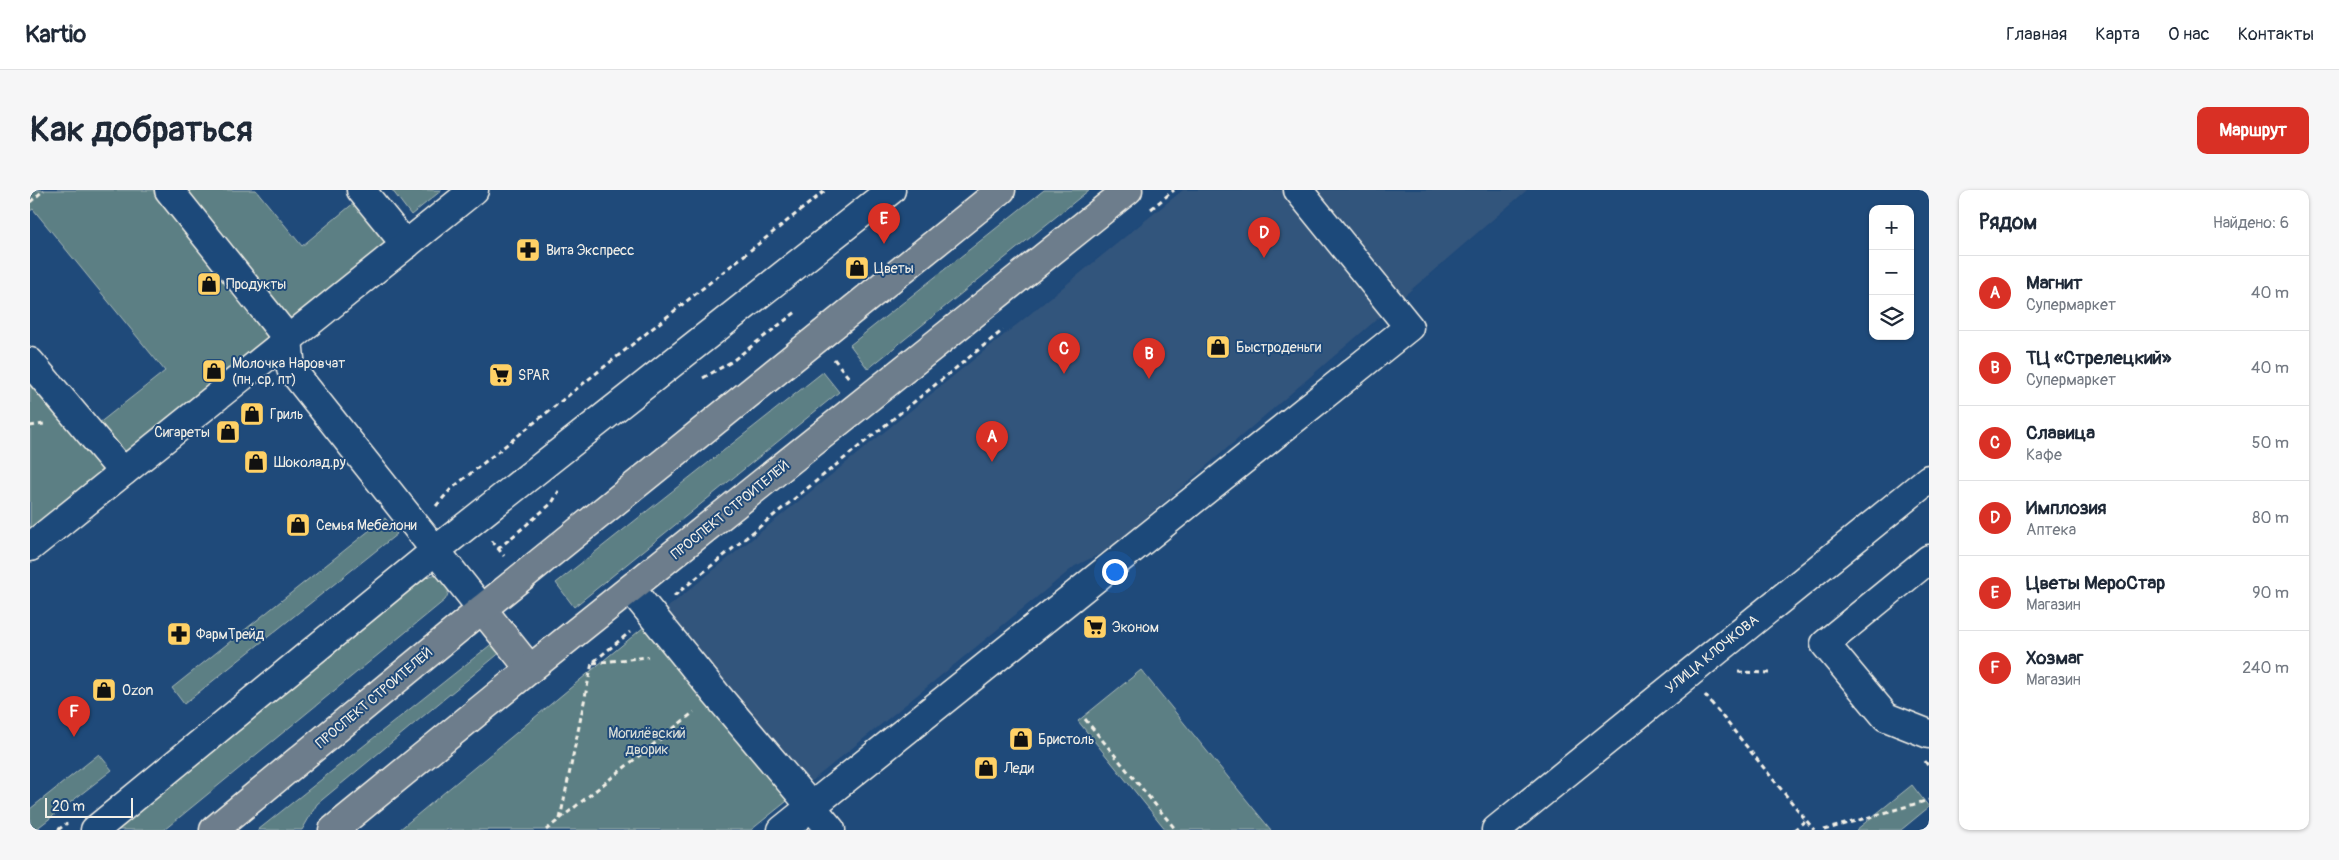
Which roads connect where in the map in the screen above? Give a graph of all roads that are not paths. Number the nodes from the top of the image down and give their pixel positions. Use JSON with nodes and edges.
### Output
{"nodes":[{"id":1,"x":169,"y":190,"type":"edge"},
{"id":2,"x":361,"y":190,"type":"edge"},
{"id":3,"x":474,"y":190,"type":"edge"},
{"id":4,"x":891,"y":190,"type":"edge"},
{"id":5,"x":1001,"y":190,"type":"edge"},
{"id":6,"x":1128,"y":190,"type":"edge"},
{"id":7,"x":1298,"y":190,"type":"edge"},
{"id":8,"x":406,"y":245,"type":"junction"},
{"id":9,"x":288,"y":339,"type":"junction"},
{"id":10,"x":30,"y":362,"type":"edge"},
{"id":11,"x":123,"y":472,"type":"junction"},
{"id":12,"x":1929,"y":479,"type":"edge"},
{"id":13,"x":30,"y":547,"type":"edge"},
{"id":14,"x":436,"y":550,"type":"junction"},
{"id":15,"x":1929,"y":559,"type":"edge"},
{"id":16,"x":632,"y":589,"type":"junction"},
{"id":17,"x":482,"y":609,"type":"junction"},
{"id":18,"x":530,"y":669,"type":"junction"},
{"id":19,"x":1929,"y":734,"type":"edge"},
{"id":20,"x":812,"y":806,"type":"junction"},
{"id":21,"x":95,"y":830,"type":"edge"},
{"id":22,"x":214,"y":830,"type":"edge"},
{"id":23,"x":333,"y":830,"type":"edge"},
{"id":24,"x":782,"y":830,"type":"edge"},
{"id":25,"x":830,"y":830,"type":"edge"},
{"id":26,"x":1496,"y":830,"type":"edge"}],
"edges":[{"from":1,"to":9,"type":"street"},
{"from":2,"to":8,"type":"street"},
{"from":3,"to":8,"type":"street"},
{"from":4,"to":14,"type":"street"},
{"from":5,"to":17,"type":"main road","name":"ПРОСПЕКТ СТРОИТЕЛЕЙ"},
{"from":6,"to":16,"type":"main road","name":"ПРОСПЕКТ СТРОИТЕЛЕЙ"},
{"from":7,"to":20,"type":"street"},
{"from":8,"to":9,"type":"street"},
{"from":9,"to":11,"type":"street"},
{"from":9,"to":14,"type":"street"},
{"from":10,"to":11,"type":"street"},
{"from":11,"to":13,"type":"street"},
{"from":12,"to":26,"type":"street","name":"УЛИЦА КЛОЧКОВА"},
{"from":14,"to":17,"type":"street"},
{"from":14,"to":21,"type":"street"},
{"from":15,"to":19,"type":"street"},
{"from":16,"to":18,"type":"main road","name":"ПРОСПЕКТ СТРОИТЕЛЕЙ"},
{"from":16,"to":20,"type":"street"},
{"from":17,"to":18,"type":"main road"},
{"from":17,"to":22,"type":"main road","name":"ПРОСПЕКТ СТРОИТЕЛЕЙ"},
{"from":18,"to":23,"type":"main road","name":"ПРОСПЕКТ СТРОИТЕЛЕЙ"},
{"from":20,"to":24,"type":"street"},
{"from":20,"to":25,"type":"street"}]}
